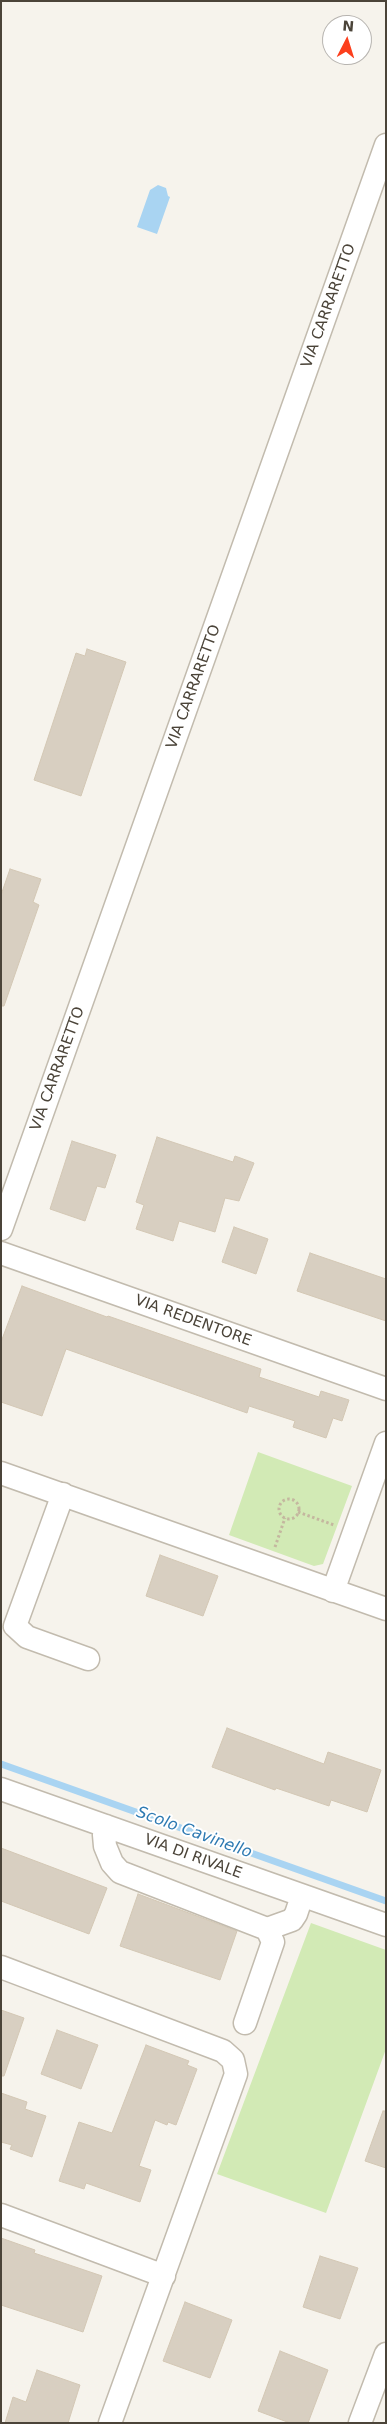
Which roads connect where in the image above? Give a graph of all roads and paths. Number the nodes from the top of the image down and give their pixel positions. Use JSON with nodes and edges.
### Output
{"nodes":[{"id":1,"x":386,"y":146,"type":"edge"},
{"id":2,"x":1,"y":1230,"type":"edge"},
{"id":3,"x":1,"y":1253,"type":"edge"},
{"id":4,"x":386,"y":1389,"type":"edge"},
{"id":5,"x":386,"y":1443,"type":"edge"},
{"id":6,"x":1,"y":1473,"type":"edge"},
{"id":7,"x":63,"y":1494,"type":"junction"},
{"id":8,"x":298,"y":1512,"type":"junction"},
{"id":9,"x":285,"y":1518,"type":"junction"},
{"id":10,"x":342,"y":1528,"type":"dead end"},
{"id":11,"x":273,"y":1555,"type":"dead end"},
{"id":12,"x":333,"y":1590,"type":"junction"},
{"id":13,"x":386,"y":1610,"type":"edge"},
{"id":14,"x":88,"y":1659,"type":"dead end"},
{"id":15,"x":1,"y":1789,"type":"edge"},
{"id":16,"x":106,"y":1826,"type":"junction"},
{"id":17,"x":299,"y":1905,"type":"junction"},
{"id":18,"x":386,"y":1925,"type":"edge"},
{"id":19,"x":267,"y":1930,"type":"junction"},
{"id":20,"x":1,"y":1967,"type":"edge"},
{"id":21,"x":245,"y":2023,"type":"dead end"},
{"id":22,"x":1,"y":2215,"type":"edge"},
{"id":23,"x":164,"y":2276,"type":"junction"},
{"id":24,"x":386,"y":2354,"type":"edge"},
{"id":25,"x":110,"y":2423,"type":"edge"},
{"id":26,"x":360,"y":2423,"type":"edge"}],
"edges":[{"from":1,"to":2,"type":"street","name":"VIA CARRARETTO"},
{"from":3,"to":4,"type":"street","name":"VIA REDENTORE"},
{"from":5,"to":12,"type":"street"},
{"from":6,"to":7,"type":"street"},
{"from":7,"to":12,"type":"street"},
{"from":7,"to":14,"type":"street"},
{"from":8,"to":9,"type":"path"},
{"from":8,"to":9,"type":"path"},
{"from":8,"to":10,"type":"path"},
{"from":9,"to":11,"type":"path"},
{"from":12,"to":13,"type":"street"},
{"from":15,"to":16,"type":"street","name":"VIA DI RIVALE"},
{"from":16,"to":17,"type":"street","name":"VIA DI RIVALE"},
{"from":16,"to":19,"type":"street"},
{"from":17,"to":18,"type":"street","name":"VIA DI RIVALE"},
{"from":17,"to":19,"type":"street"},
{"from":19,"to":21,"type":"street"},
{"from":20,"to":23,"type":"street"},
{"from":22,"to":23,"type":"street"},
{"from":23,"to":25,"type":"street"},
{"from":24,"to":26,"type":"street"}]}
